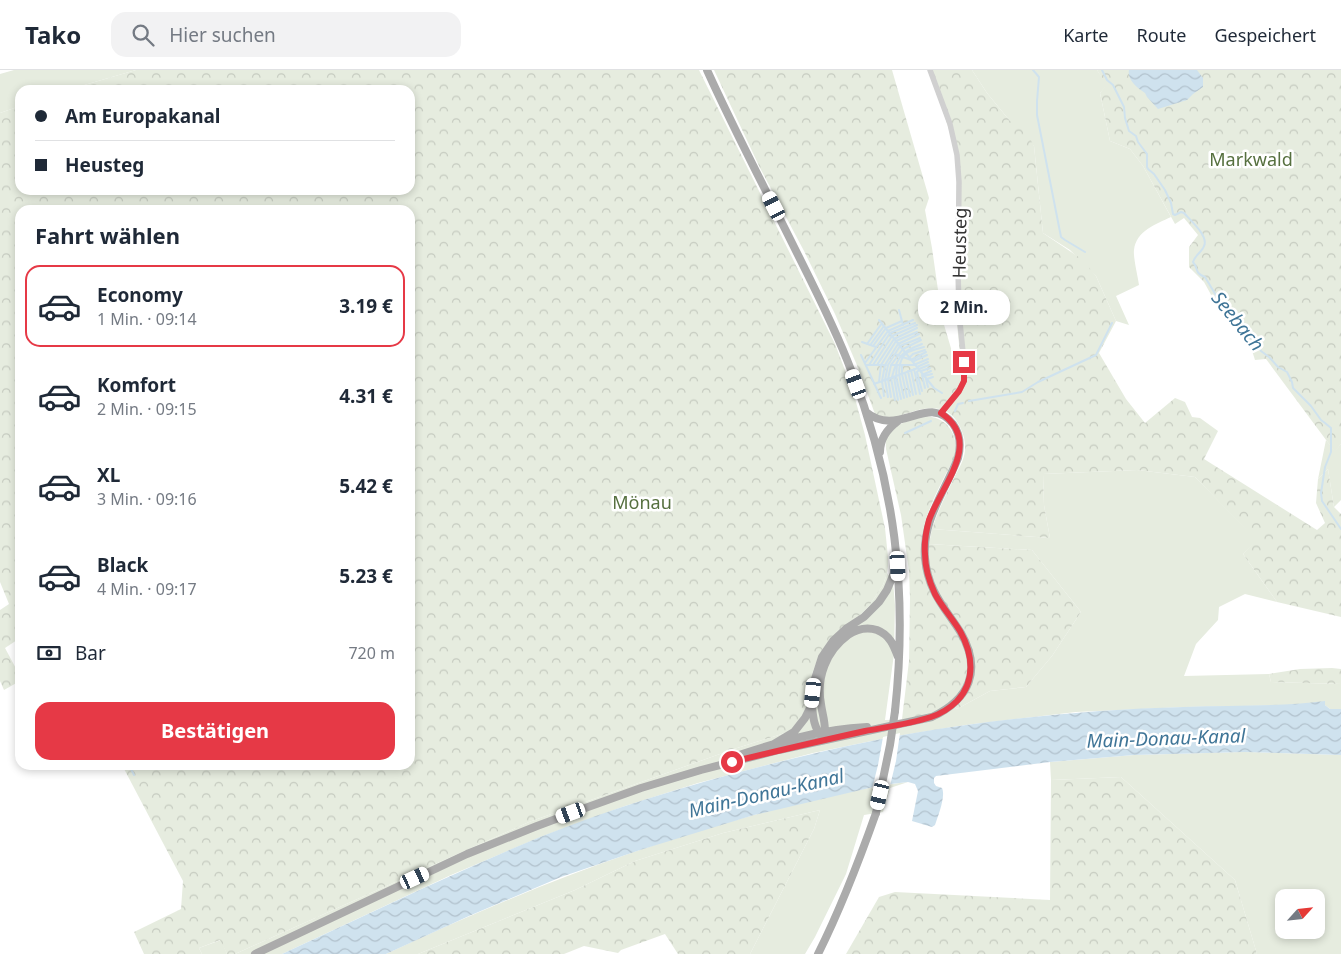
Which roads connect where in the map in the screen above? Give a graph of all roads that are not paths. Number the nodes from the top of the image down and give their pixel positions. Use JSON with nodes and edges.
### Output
{"nodes":[{"id":1,"x":706,"y":70,"type":"edge"},
{"id":2,"x":930,"y":70,"type":"edge"},
{"id":3,"x":866,"y":412,"type":"junction"},
{"id":4,"x":941,"y":413,"type":"junction"},
{"id":5,"x":898,"y":421,"type":"junction"},
{"id":6,"x":879,"y":455,"type":"junction"},
{"id":7,"x":898,"y":566,"type":"junction"},
{"id":8,"x":900,"y":661,"type":"junction"},
{"id":9,"x":812,"y":704,"type":"junction"},
{"id":10,"x":823,"y":737,"type":"junction"},
{"id":11,"x":774,"y":744,"type":"junction"},
{"id":12,"x":701,"y":770,"type":"junction"},
{"id":13,"x":255,"y":954,"type":"edge"},
{"id":14,"x":818,"y":954,"type":"edge"}],
"edges":[{"from":1,"to":3,"type":"main road"},
{"from":2,"to":4,"type":"street","name":"Heusteg"},
{"from":3,"to":5,"type":"main road"},
{"from":3,"to":6,"type":"main road"},
{"from":4,"to":5,"type":"main road"},
{"from":4,"to":10,"type":"main road"},
{"from":5,"to":6,"type":"main road"},
{"from":6,"to":7,"type":"main road"},
{"from":7,"to":8,"type":"main road"},
{"from":7,"to":9,"type":"main road"},
{"from":8,"to":10,"type":"main road"},
{"from":8,"to":14,"type":"main road","bridge":true},
{"from":9,"to":10,"type":"main road"},
{"from":9,"to":11,"type":"main road"},
{"from":10,"to":11,"type":"main road"},
{"from":10,"to":12,"type":"main road"},
{"from":11,"to":12,"type":"main road"},
{"from":12,"to":13,"type":"main road"}]}
